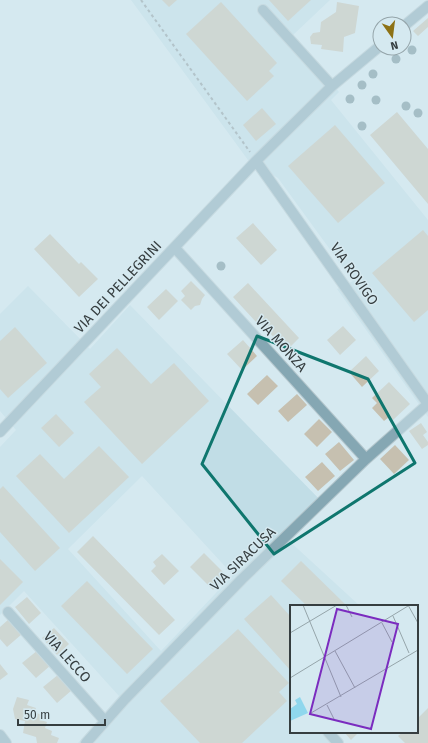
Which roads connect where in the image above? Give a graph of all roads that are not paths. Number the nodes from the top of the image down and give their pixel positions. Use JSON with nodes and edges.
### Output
{"nodes":[{"id":1,"x":428,"y":6,"type":"edge"},
{"id":2,"x":263,"y":10,"type":"dead end"},
{"id":3,"x":412,"y":19,"type":"edge"},
{"id":4,"x":372,"y":53,"type":"edge"},
{"id":5,"x":332,"y":86,"type":"junction"},
{"id":6,"x":256,"y":161,"type":"junction"},
{"id":7,"x":175,"y":248,"type":"junction"},
{"id":8,"x":428,"y":404,"type":"edge"},
{"id":9,"x":0,"y":432,"type":"edge"},
{"id":10,"x":366,"y":459,"type":"junction"},
{"id":11,"x":8,"y":612,"type":"dead end"},
{"id":12,"x":105,"y":721,"type":"junction"},
{"id":13,"x":329,"y":733,"type":"edge"},
{"id":14,"x":0,"y":735,"type":"edge"},
{"id":15,"x":6,"y":743,"type":"edge"},
{"id":16,"x":86,"y":743,"type":"edge"},
{"id":17,"x":338,"y":743,"type":"edge"}],
"edges":[{"from":1,"to":3,"type":"street"},
{"from":2,"to":5,"type":"street"},
{"from":4,"to":5,"type":"street","name":"VIA DEI PELLEGRINI"},
{"from":5,"to":6,"type":"street","name":"VIA DEI PELLEGRINI"},
{"from":6,"to":7,"type":"street","name":"VIA DEI PELLEGRINI"},
{"from":6,"to":8,"type":"street","name":"VIA ROVIGO"},
{"from":7,"to":9,"type":"street","name":"VIA DEI PELLEGRINI"},
{"from":7,"to":10,"type":"street","name":"VIA MONZA"},
{"from":8,"to":10,"type":"street","name":"VIA SIRACUSA"},
{"from":10,"to":12,"type":"street","name":"VIA SIRACUSA"},
{"from":11,"to":12,"type":"street","name":"VIA LECCO"},
{"from":12,"to":16,"type":"street","name":"VIA SIRACUSA"},
{"from":13,"to":17,"type":"street"},
{"from":14,"to":15,"type":"street"}]}
